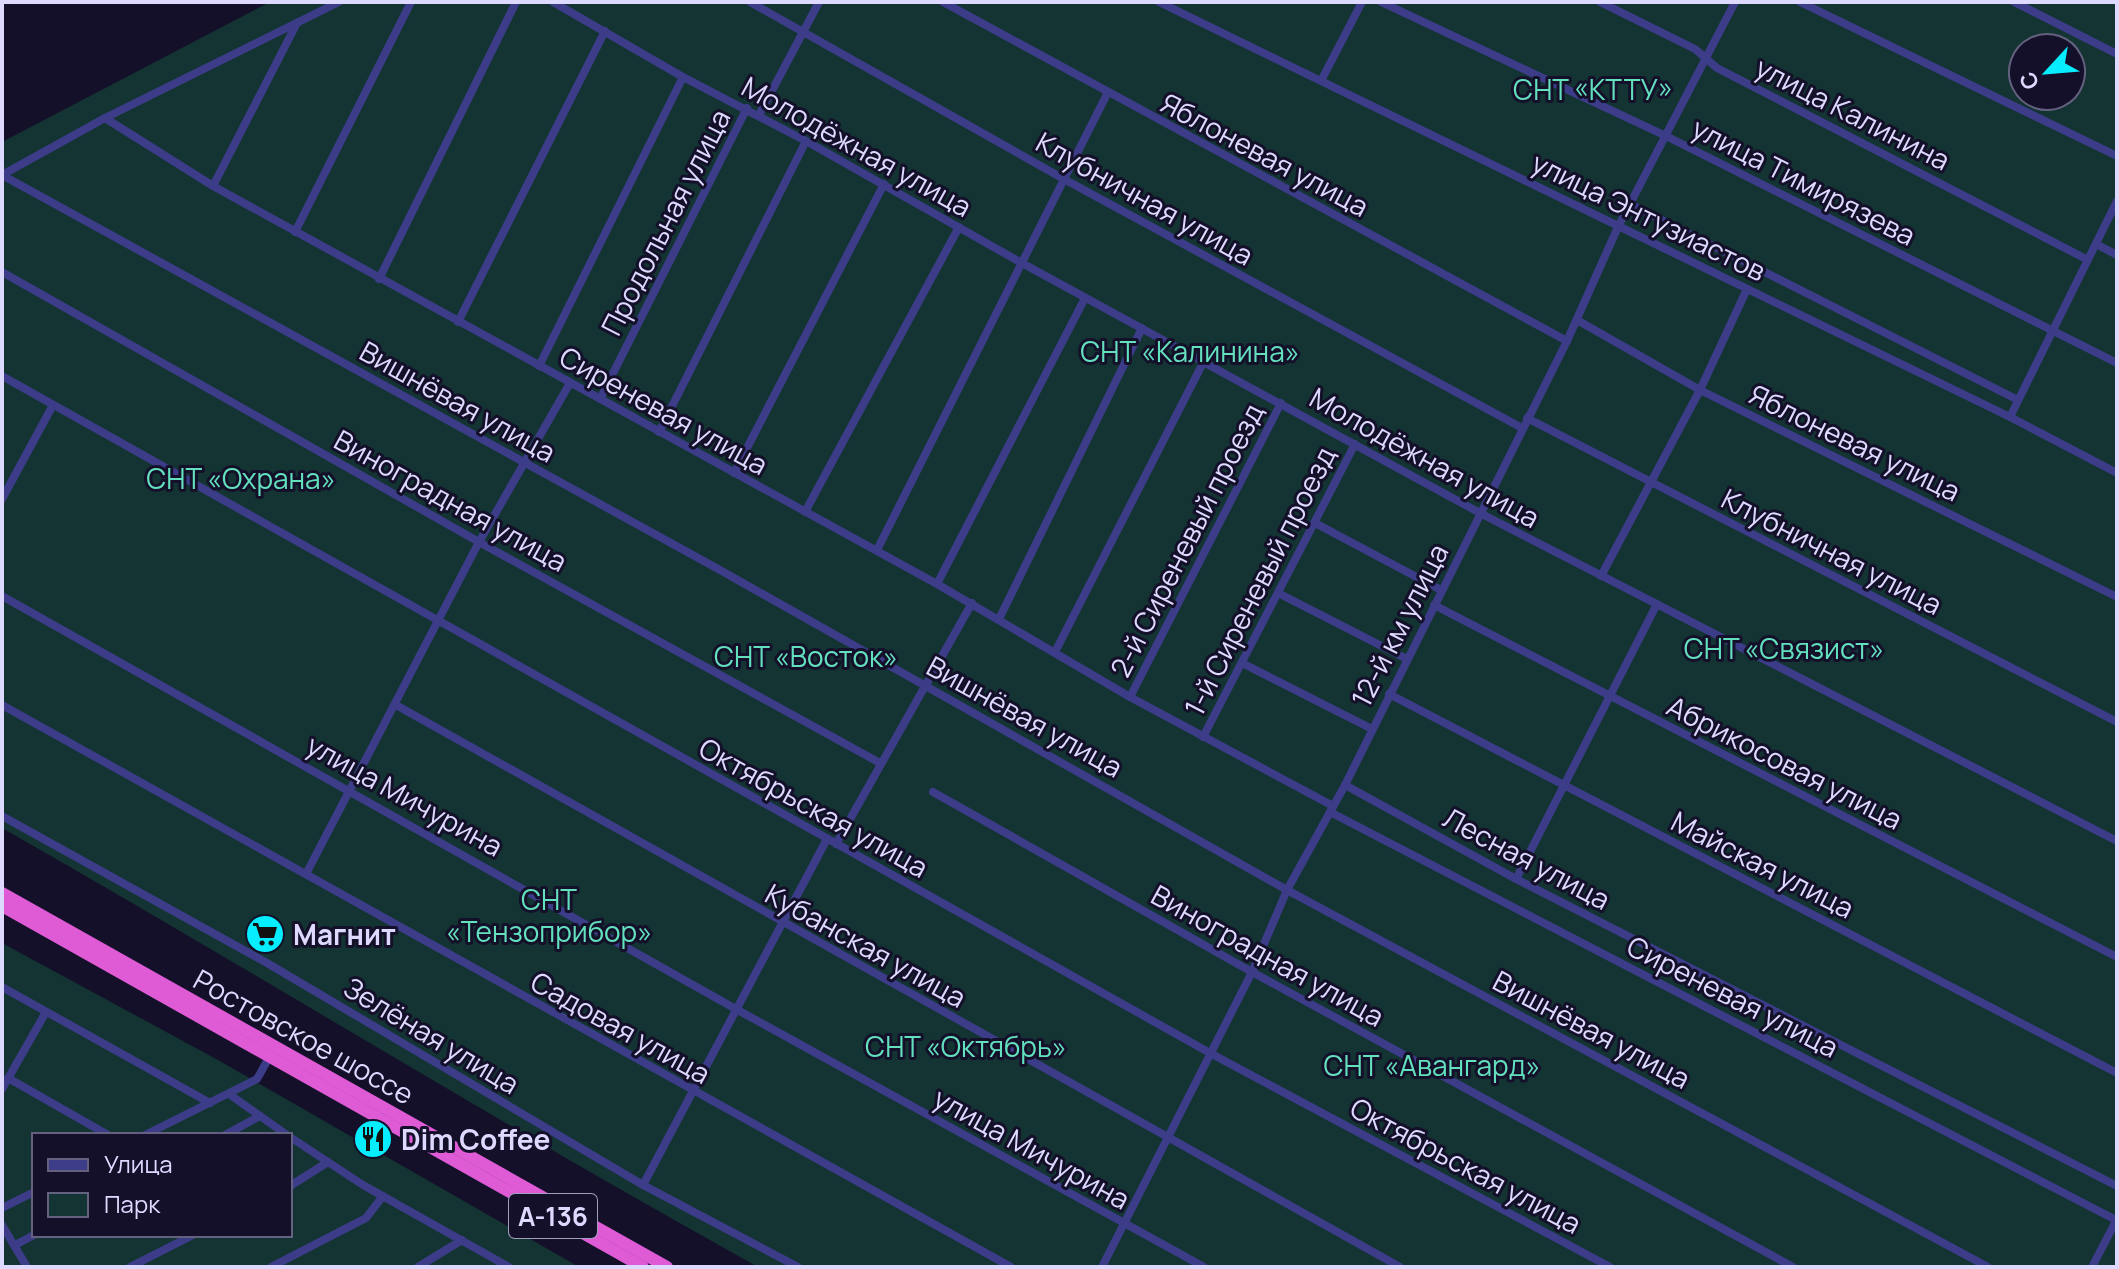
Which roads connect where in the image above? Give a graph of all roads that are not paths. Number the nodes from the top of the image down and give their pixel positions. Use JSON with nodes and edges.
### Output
{"nodes":[{"id":1,"x":339,"y":2,"type":"edge"},
{"id":2,"x":411,"y":2,"type":"edge"},
{"id":3,"x":516,"y":2,"type":"edge"},
{"id":4,"x":553,"y":2,"type":"edge"},
{"id":5,"x":750,"y":2,"type":"edge"},
{"id":6,"x":819,"y":2,"type":"edge"},
{"id":7,"x":943,"y":2,"type":"edge"},
{"id":8,"x":1159,"y":2,"type":"edge"},
{"id":9,"x":1362,"y":2,"type":"edge"},
{"id":10,"x":1381,"y":2,"type":"edge"},
{"id":11,"x":1600,"y":2,"type":"edge"},
{"id":12,"x":1735,"y":2,"type":"edge"},
{"id":13,"x":1800,"y":2,"type":"edge"},
{"id":14,"x":2014,"y":2,"type":"edge"},
{"id":15,"x":298,"y":22,"type":"junction"},
{"id":16,"x":605,"y":31,"type":"junction"},
{"id":17,"x":802,"y":32,"type":"junction"},
{"id":18,"x":2117,"y":54,"type":"edge"},
{"id":19,"x":1706,"y":58,"type":"junction"},
{"id":20,"x":683,"y":77,"type":"junction"},
{"id":21,"x":1322,"y":79,"type":"junction"},
{"id":22,"x":1107,"y":94,"type":"junction"},
{"id":23,"x":747,"y":108,"type":"junction"},
{"id":24,"x":759,"y":115,"type":"junction"},
{"id":25,"x":105,"y":118,"type":"junction"},
{"id":26,"x":1666,"y":136,"type":"junction"},
{"id":27,"x":806,"y":141,"type":"junction"},
{"id":28,"x":2117,"y":156,"type":"edge"},
{"id":29,"x":2,"y":175,"type":"edge"},
{"id":30,"x":1062,"y":178,"type":"junction"},
{"id":31,"x":884,"y":184,"type":"junction"},
{"id":32,"x":213,"y":186,"type":"junction"},
{"id":33,"x":2117,"y":201,"type":"edge"},
{"id":34,"x":1630,"y":204,"type":"junction"},
{"id":35,"x":959,"y":227,"type":"junction"},
{"id":36,"x":1618,"y":227,"type":"junction"},
{"id":37,"x":295,"y":232,"type":"junction"},
{"id":38,"x":2096,"y":244,"type":"junction"},
{"id":39,"x":2117,"y":255,"type":"edge"},
{"id":40,"x":2088,"y":260,"type":"junction"},
{"id":41,"x":1020,"y":262,"type":"junction"},
{"id":42,"x":2,"y":272,"type":"edge"},
{"id":43,"x":379,"y":279,"type":"junction"},
{"id":44,"x":1747,"y":289,"type":"junction"},
{"id":45,"x":1085,"y":298,"type":"junction"},
{"id":46,"x":1577,"y":320,"type":"junction"},
{"id":47,"x":458,"y":322,"type":"junction"},
{"id":48,"x":1142,"y":328,"type":"junction"},
{"id":49,"x":2053,"y":331,"type":"junction"},
{"id":50,"x":1567,"y":341,"type":"junction"},
{"id":51,"x":1204,"y":361,"type":"junction"},
{"id":52,"x":2117,"y":363,"type":"edge"},
{"id":53,"x":539,"y":366,"type":"junction"},
{"id":54,"x":2,"y":376,"type":"edge"},
{"id":55,"x":570,"y":383,"type":"junction"},
{"id":56,"x":1700,"y":390,"type":"junction"},
{"id":57,"x":600,"y":399,"type":"junction"},
{"id":58,"x":2018,"y":400,"type":"junction"},
{"id":59,"x":1281,"y":403,"type":"junction"},
{"id":60,"x":53,"y":405,"type":"junction"},
{"id":61,"x":2010,"y":417,"type":"junction"},
{"id":62,"x":1527,"y":418,"type":"junction"},
{"id":63,"x":1522,"y":428,"type":"junction"},
{"id":64,"x":659,"y":432,"type":"junction"},
{"id":65,"x":1355,"y":444,"type":"junction"},
{"id":66,"x":522,"y":462,"type":"junction"},
{"id":67,"x":734,"y":473,"type":"junction"},
{"id":68,"x":2117,"y":473,"type":"edge"},
{"id":69,"x":1649,"y":481,"type":"junction"},
{"id":70,"x":2,"y":499,"type":"edge"},
{"id":71,"x":805,"y":512,"type":"junction"},
{"id":72,"x":1480,"y":513,"type":"junction"},
{"id":73,"x":1315,"y":523,"type":"junction"},
{"id":74,"x":479,"y":542,"type":"junction"},
{"id":75,"x":877,"y":550,"type":"junction"},
{"id":76,"x":1601,"y":576,"type":"junction"},
{"id":77,"x":937,"y":584,"type":"junction"},
{"id":78,"x":1441,"y":590,"type":"junction"},
{"id":79,"x":1278,"y":593,"type":"junction"},
{"id":80,"x":2,"y":596,"type":"edge"},
{"id":81,"x":2117,"y":597,"type":"edge"},
{"id":82,"x":972,"y":603,"type":"junction"},
{"id":83,"x":1657,"y":604,"type":"junction"},
{"id":84,"x":1434,"y":605,"type":"junction"},
{"id":85,"x":999,"y":619,"type":"junction"},
{"id":86,"x":439,"y":621,"type":"junction"},
{"id":87,"x":1055,"y":652,"type":"junction"},
{"id":88,"x":1407,"y":659,"type":"junction"},
{"id":89,"x":1244,"y":664,"type":"junction"},
{"id":90,"x":924,"y":685,"type":"junction"},
{"id":91,"x":1389,"y":694,"type":"junction"},
{"id":92,"x":1130,"y":697,"type":"junction"},
{"id":93,"x":1611,"y":697,"type":"junction"},
{"id":94,"x":2,"y":705,"type":"edge"},
{"id":95,"x":396,"y":705,"type":"junction"},
{"id":96,"x":2117,"y":722,"type":"edge"},
{"id":97,"x":1372,"y":729,"type":"junction"},
{"id":98,"x":1203,"y":737,"type":"junction"},
{"id":99,"x":880,"y":763,"type":"junction"},
{"id":100,"x":1345,"y":785,"type":"junction"},
{"id":101,"x":1563,"y":785,"type":"junction"},
{"id":102,"x":352,"y":790,"type":"junction"},
{"id":103,"x":933,"y":792,"type":"dead end"},
{"id":104,"x":1331,"y":809,"type":"junction"},
{"id":105,"x":2,"y":816,"type":"edge"},
{"id":106,"x":2117,"y":841,"type":"edge"},
{"id":107,"x":832,"y":842,"type":"junction"},
{"id":108,"x":306,"y":874,"type":"junction"},
{"id":109,"x":1516,"y":879,"type":"junction"},
{"id":110,"x":1287,"y":890,"type":"junction"},
{"id":111,"x":2,"y":893,"type":"edge"},
{"id":112,"x":2,"y":906,"type":"edge"},
{"id":113,"x":782,"y":924,"type":"junction"},
{"id":114,"x":2117,"y":957,"type":"edge"},
{"id":115,"x":1252,"y":972,"type":"junction"},
{"id":116,"x":2,"y":987,"type":"edge"},
{"id":117,"x":734,"y":1008,"type":"junction"},
{"id":118,"x":46,"y":1012,"type":"junction"},
{"id":119,"x":271,"y":1045,"type":"junction"},
{"id":120,"x":1210,"y":1053,"type":"junction"},
{"id":121,"x":271,"y":1059,"type":"junction"},
{"id":122,"x":2117,"y":1073,"type":"edge"},
{"id":123,"x":8,"y":1078,"type":"junction"},
{"id":124,"x":2,"y":1089,"type":"edge"},
{"id":125,"x":691,"y":1091,"type":"junction"},
{"id":126,"x":229,"y":1094,"type":"junction"},
{"id":127,"x":210,"y":1103,"type":"junction"},
{"id":128,"x":260,"y":1116,"type":"junction"},
{"id":129,"x":104,"y":1133,"type":"edge"},
{"id":130,"x":149,"y":1133,"type":"edge"},
{"id":131,"x":229,"y":1133,"type":"edge"},
{"id":132,"x":285,"y":1133,"type":"edge"},
{"id":133,"x":292,"y":1138,"type":"edge"},
{"id":134,"x":1166,"y":1138,"type":"junction"},
{"id":135,"x":328,"y":1162,"type":"junction"},
{"id":136,"x":292,"y":1185,"type":"edge"},
{"id":137,"x":643,"y":1185,"type":"junction"},
{"id":138,"x":2117,"y":1186,"type":"edge"},
{"id":139,"x":32,"y":1193,"type":"edge"},
{"id":140,"x":383,"y":1196,"type":"junction"},
{"id":141,"x":2,"y":1208,"type":"edge"},
{"id":142,"x":1124,"y":1224,"type":"junction"},
{"id":143,"x":2116,"y":1224,"type":"edge"},
{"id":144,"x":2,"y":1225,"type":"edge"},
{"id":145,"x":32,"y":1236,"type":"edge"},
{"id":146,"x":189,"y":1237,"type":"edge"},
{"id":147,"x":462,"y":1240,"type":"junction"},
{"id":148,"x":15,"y":1245,"type":"junction"},
{"id":149,"x":27,"y":1267,"type":"edge"},
{"id":150,"x":130,"y":1267,"type":"edge"},
{"id":151,"x":271,"y":1267,"type":"edge"},
{"id":152,"x":418,"y":1267,"type":"edge"},
{"id":153,"x":509,"y":1267,"type":"edge"},
{"id":154,"x":643,"y":1267,"type":"edge"},
{"id":155,"x":667,"y":1267,"type":"edge"},
{"id":156,"x":798,"y":1267,"type":"edge"},
{"id":157,"x":1011,"y":1267,"type":"edge"},
{"id":158,"x":1102,"y":1267,"type":"edge"},
{"id":159,"x":1204,"y":1267,"type":"edge"},
{"id":160,"x":1400,"y":1267,"type":"edge"},
{"id":161,"x":1610,"y":1267,"type":"edge"},
{"id":162,"x":1793,"y":1267,"type":"edge"},
{"id":163,"x":1988,"y":1267,"type":"edge"},
{"id":164,"x":2092,"y":1267,"type":"edge"}],
"edges":[{"from":1,"to":15,"type":"street"},
{"from":2,"to":37,"type":"street"},
{"from":3,"to":43,"type":"street"},
{"from":4,"to":16,"type":"street","name":"Молодёжная улица"},
{"from":5,"to":17,"type":"street","name":"Клубничная улица"},
{"from":6,"to":17,"type":"street"},
{"from":7,"to":22,"type":"street","name":"Яблоневая улица"},
{"from":8,"to":21,"type":"street","name":"улица Энтузиастов"},
{"from":9,"to":21,"type":"street"},
{"from":10,"to":26,"type":"street","name":"улица Тимирязева"},
{"from":11,"to":19,"type":"street","name":"улица Калинина"},
{"from":12,"to":19,"type":"street","name":"12-й км улица"},
{"from":13,"to":28,"type":"street"},
{"from":14,"to":18,"type":"street"},
{"from":15,"to":25,"type":"street"},
{"from":15,"to":32,"type":"street"},
{"from":16,"to":20,"type":"street","name":"Молодёжная улица"},
{"from":16,"to":47,"type":"street"},
{"from":17,"to":24,"type":"street"},
{"from":17,"to":30,"type":"street","name":"Клубничная улица"},
{"from":19,"to":26,"type":"street","name":"12-й км улица"},
{"from":19,"to":40,"type":"street","name":"улица Калинина"},
{"from":20,"to":23,"type":"street","name":"Молодёжная улица"},
{"from":20,"to":53,"type":"street"},
{"from":21,"to":36,"type":"street","name":"улица Энтузиастов"},
{"from":22,"to":30,"type":"street"},
{"from":22,"to":50,"type":"street","name":"Яблоневая улица"},
{"from":23,"to":24,"type":"street","name":"Молодёжная улица"},
{"from":23,"to":57,"type":"street","name":"Продольная улица"},
{"from":24,"to":27,"type":"street","name":"Молодёжная улица"},
{"from":25,"to":29,"type":"street"},
{"from":25,"to":32,"type":"street","name":"Сиреневая улица"},
{"from":26,"to":34,"type":"street","name":"12-й км улица"},
{"from":26,"to":49,"type":"street","name":"улица Тимирязева"},
{"from":27,"to":31,"type":"street","name":"Молодёжная улица"},
{"from":27,"to":64,"type":"street"},
{"from":29,"to":66,"type":"street","name":"Вишнёвая улица"},
{"from":30,"to":41,"type":"street"},
{"from":30,"to":63,"type":"street","name":"Клубничная улица"},
{"from":31,"to":35,"type":"street","name":"Молодёжная улица"},
{"from":31,"to":67,"type":"street"},
{"from":32,"to":37,"type":"street","name":"Сиреневая улица"},
{"from":33,"to":38,"type":"street"},
{"from":34,"to":36,"type":"street","name":"12-й км улица"},
{"from":34,"to":58,"type":"street"},
{"from":35,"to":41,"type":"street","name":"Молодёжная улица"},
{"from":35,"to":71,"type":"street"},
{"from":36,"to":44,"type":"street","name":"улица Энтузиастов"},
{"from":36,"to":46,"type":"street","name":"12-й км улица"},
{"from":37,"to":43,"type":"street","name":"Сиреневая улица"},
{"from":38,"to":39,"type":"street"},
{"from":38,"to":40,"type":"street"},
{"from":40,"to":49,"type":"street"},
{"from":41,"to":45,"type":"street","name":"Молодёжная улица"},
{"from":41,"to":75,"type":"street"},
{"from":42,"to":74,"type":"street","name":"Виноградная улица"},
{"from":43,"to":47,"type":"street","name":"Сиреневая улица"},
{"from":44,"to":56,"type":"street"},
{"from":44,"to":61,"type":"street","name":"улица Энтузиастов"},
{"from":45,"to":48,"type":"street","name":"Молодёжная улица"},
{"from":45,"to":77,"type":"street"},
{"from":46,"to":50,"type":"street","name":"12-й км улица"},
{"from":46,"to":56,"type":"street","name":"Яблоневая улица"},
{"from":47,"to":53,"type":"street","name":"Сиреневая улица"},
{"from":48,"to":51,"type":"street","name":"Молодёжная улица"},
{"from":48,"to":85,"type":"street"},
{"from":49,"to":52,"type":"street","name":"улица Тимирязева"},
{"from":49,"to":58,"type":"street"},
{"from":50,"to":62,"type":"street","name":"12-й км улица"},
{"from":51,"to":59,"type":"street","name":"Молодёжная улица"},
{"from":51,"to":87,"type":"street"},
{"from":53,"to":55,"type":"street","name":"Сиреневая улица"},
{"from":54,"to":60,"type":"street","name":"Октябрьская улица"},
{"from":55,"to":57,"type":"street","name":"Сиреневая улица"},
{"from":55,"to":66,"type":"street"},
{"from":56,"to":69,"type":"street"},
{"from":56,"to":81,"type":"street","name":"Яблоневая улица"},
{"from":57,"to":64,"type":"street","name":"Сиреневая улица"},
{"from":58,"to":61,"type":"street"},
{"from":59,"to":65,"type":"street","name":"Молодёжная улица"},
{"from":59,"to":92,"type":"street","name":"2-й Сиреневый проезд"},
{"from":60,"to":70,"type":"street"},
{"from":60,"to":86,"type":"street","name":"Октябрьская улица"},
{"from":61,"to":68,"type":"street","name":"улица Энтузиастов"},
{"from":62,"to":63,"type":"street","name":"12-й км улица"},
{"from":62,"to":69,"type":"street","name":"Клубничная улица"},
{"from":63,"to":72,"type":"street","name":"12-й км улица"},
{"from":64,"to":67,"type":"street","name":"Сиреневая улица"},
{"from":65,"to":72,"type":"street","name":"Молодёжная улица"},
{"from":65,"to":73,"type":"street","name":"1-й Сиреневый проезд"},
{"from":66,"to":74,"type":"street"},
{"from":66,"to":90,"type":"street","name":"Вишнёвая улица"},
{"from":67,"to":71,"type":"street","name":"Сиреневая улица"},
{"from":69,"to":76,"type":"street"},
{"from":69,"to":96,"type":"street","name":"Клубничная улица"},
{"from":71,"to":75,"type":"street","name":"Сиреневая улица"},
{"from":72,"to":76,"type":"street","name":"Молодёжная улица"},
{"from":72,"to":78,"type":"street","name":"12-й км улица"},
{"from":73,"to":78,"type":"street"},
{"from":73,"to":79,"type":"street","name":"1-й Сиреневый проезд"},
{"from":74,"to":86,"type":"street"},
{"from":74,"to":99,"type":"street","name":"Виноградная улица"},
{"from":75,"to":77,"type":"street","name":"Сиреневая улица"},
{"from":76,"to":83,"type":"street","name":"Молодёжная улица"},
{"from":77,"to":82,"type":"street","name":"Сиреневая улица"},
{"from":78,"to":84,"type":"street","name":"12-й км улица"},
{"from":79,"to":88,"type":"street"},
{"from":79,"to":89,"type":"street","name":"1-й Сиреневый проезд"},
{"from":80,"to":102,"type":"street","name":"улица Мичурина"},
{"from":82,"to":85,"type":"street","name":"Сиреневая улица"},
{"from":82,"to":90,"type":"street"},
{"from":83,"to":93,"type":"street"},
{"from":83,"to":106,"type":"street","name":"Молодёжная улица"},
{"from":84,"to":88,"type":"street","name":"12-й км улица"},
{"from":84,"to":93,"type":"street","name":"Абрикосовая улица"},
{"from":85,"to":87,"type":"street","name":"Сиреневая улица"},
{"from":86,"to":95,"type":"street"},
{"from":86,"to":107,"type":"street","name":"Октябрьская улица"},
{"from":87,"to":92,"type":"street","name":"Сиреневая улица"},
{"from":88,"to":91,"type":"street","name":"12-й км улица"},
{"from":89,"to":97,"type":"street"},
{"from":89,"to":98,"type":"street","name":"1-й Сиреневый проезд"},
{"from":90,"to":99,"type":"street"},
{"from":90,"to":110,"type":"street","name":"Вишнёвая улица"},
{"from":91,"to":97,"type":"street","name":"12-й км улица"},
{"from":91,"to":101,"type":"street","name":"Майская улица"},
{"from":92,"to":98,"type":"street","name":"Сиреневая улица"},
{"from":93,"to":101,"type":"street"},
{"from":93,"to":114,"type":"street","name":"Абрикосовая улица"},
{"from":94,"to":108,"type":"street","name":"Садовая улица"},
{"from":95,"to":102,"type":"street"},
{"from":95,"to":113,"type":"street","name":"Кубанская улица"},
{"from":97,"to":100,"type":"street","name":"12-й км улица"},
{"from":98,"to":104,"type":"street","name":"Сиреневая улица"},
{"from":99,"to":107,"type":"street"},
{"from":100,"to":104,"type":"street","name":"12-й км улица"},
{"from":100,"to":109,"type":"street","name":"Лесная улица"},
{"from":101,"to":109,"type":"street"},
{"from":101,"to":122,"type":"street","name":"Майская улица"},
{"from":102,"to":108,"type":"street"},
{"from":102,"to":117,"type":"street","name":"улица Мичурина"},
{"from":103,"to":115,"type":"street","name":"Виноградная улица"},
{"from":104,"to":110,"type":"street","name":"12-й км улица"},
{"from":104,"to":143,"type":"street","name":"Сиреневая улица"},
{"from":105,"to":137,"type":"street","name":"Зелёная улица"},
{"from":107,"to":113,"type":"street"},
{"from":107,"to":120,"type":"street","name":"Октябрьская улица"},
{"from":108,"to":125,"type":"street","name":"Садовая улица"},
{"from":109,"to":138,"type":"street","name":"Лесная улица"},
{"from":110,"to":115,"type":"street","name":"12-й км улица"},
{"from":110,"to":163,"type":"street","name":"Вишнёвая улица"},
{"from":111,"to":119,"type":"highway","name":"Ростовское шоссе","number":"А-136"},
{"from":112,"to":121,"type":"highway","name":"Ростовское шоссе","number":"А-136"},
{"from":113,"to":117,"type":"street"},
{"from":113,"to":134,"type":"street","name":"Кубанская улица"},
{"from":115,"to":120,"type":"street","name":"12-й км улица"},
{"from":115,"to":162,"type":"street","name":"Виноградная улица"},
{"from":116,"to":118,"type":"street"},
{"from":117,"to":125,"type":"street"},
{"from":117,"to":142,"type":"street","name":"улица Мичурина"},
{"from":118,"to":123,"type":"street"},
{"from":118,"to":127,"type":"street"},
{"from":119,"to":121,"type":"street"},
{"from":119,"to":155,"type":"highway","name":"Ростовское шоссе","number":"А-136"},
{"from":120,"to":134,"type":"street","name":"12-й км улица"},
{"from":120,"to":161,"type":"street","name":"Октябрьская улица"},
{"from":121,"to":126,"type":"street"},
{"from":121,"to":154,"type":"highway","name":"Ростовское шоссе","number":"А-136"},
{"from":123,"to":124,"type":"street"},
{"from":123,"to":129,"type":"street"},
{"from":125,"to":137,"type":"street"},
{"from":125,"to":157,"type":"street","name":"Садовая улица"},
{"from":126,"to":127,"type":"street"},
{"from":126,"to":128,"type":"street"},
{"from":127,"to":130,"type":"street"},
{"from":128,"to":131,"type":"street"},
{"from":128,"to":132,"type":"street"},
{"from":133,"to":135,"type":"street"},
{"from":134,"to":142,"type":"street","name":"12-й км улица"},
{"from":134,"to":160,"type":"street","name":"Кубанская улица"},
{"from":135,"to":136,"type":"street"},
{"from":135,"to":140,"type":"street"},
{"from":137,"to":156,"type":"street","name":"Зелёная улица"},
{"from":139,"to":141,"type":"street"},
{"from":140,"to":147,"type":"street"},
{"from":140,"to":151,"type":"street"},
{"from":142,"to":158,"type":"street","name":"12-й км улица"},
{"from":142,"to":159,"type":"street","name":"улица Мичурина"},
{"from":143,"to":164,"type":"street"},
{"from":144,"to":148,"type":"street"},
{"from":145,"to":148,"type":"street"},
{"from":146,"to":150,"type":"street"},
{"from":147,"to":152,"type":"street"},
{"from":147,"to":153,"type":"street"},
{"from":148,"to":149,"type":"street"}]}
